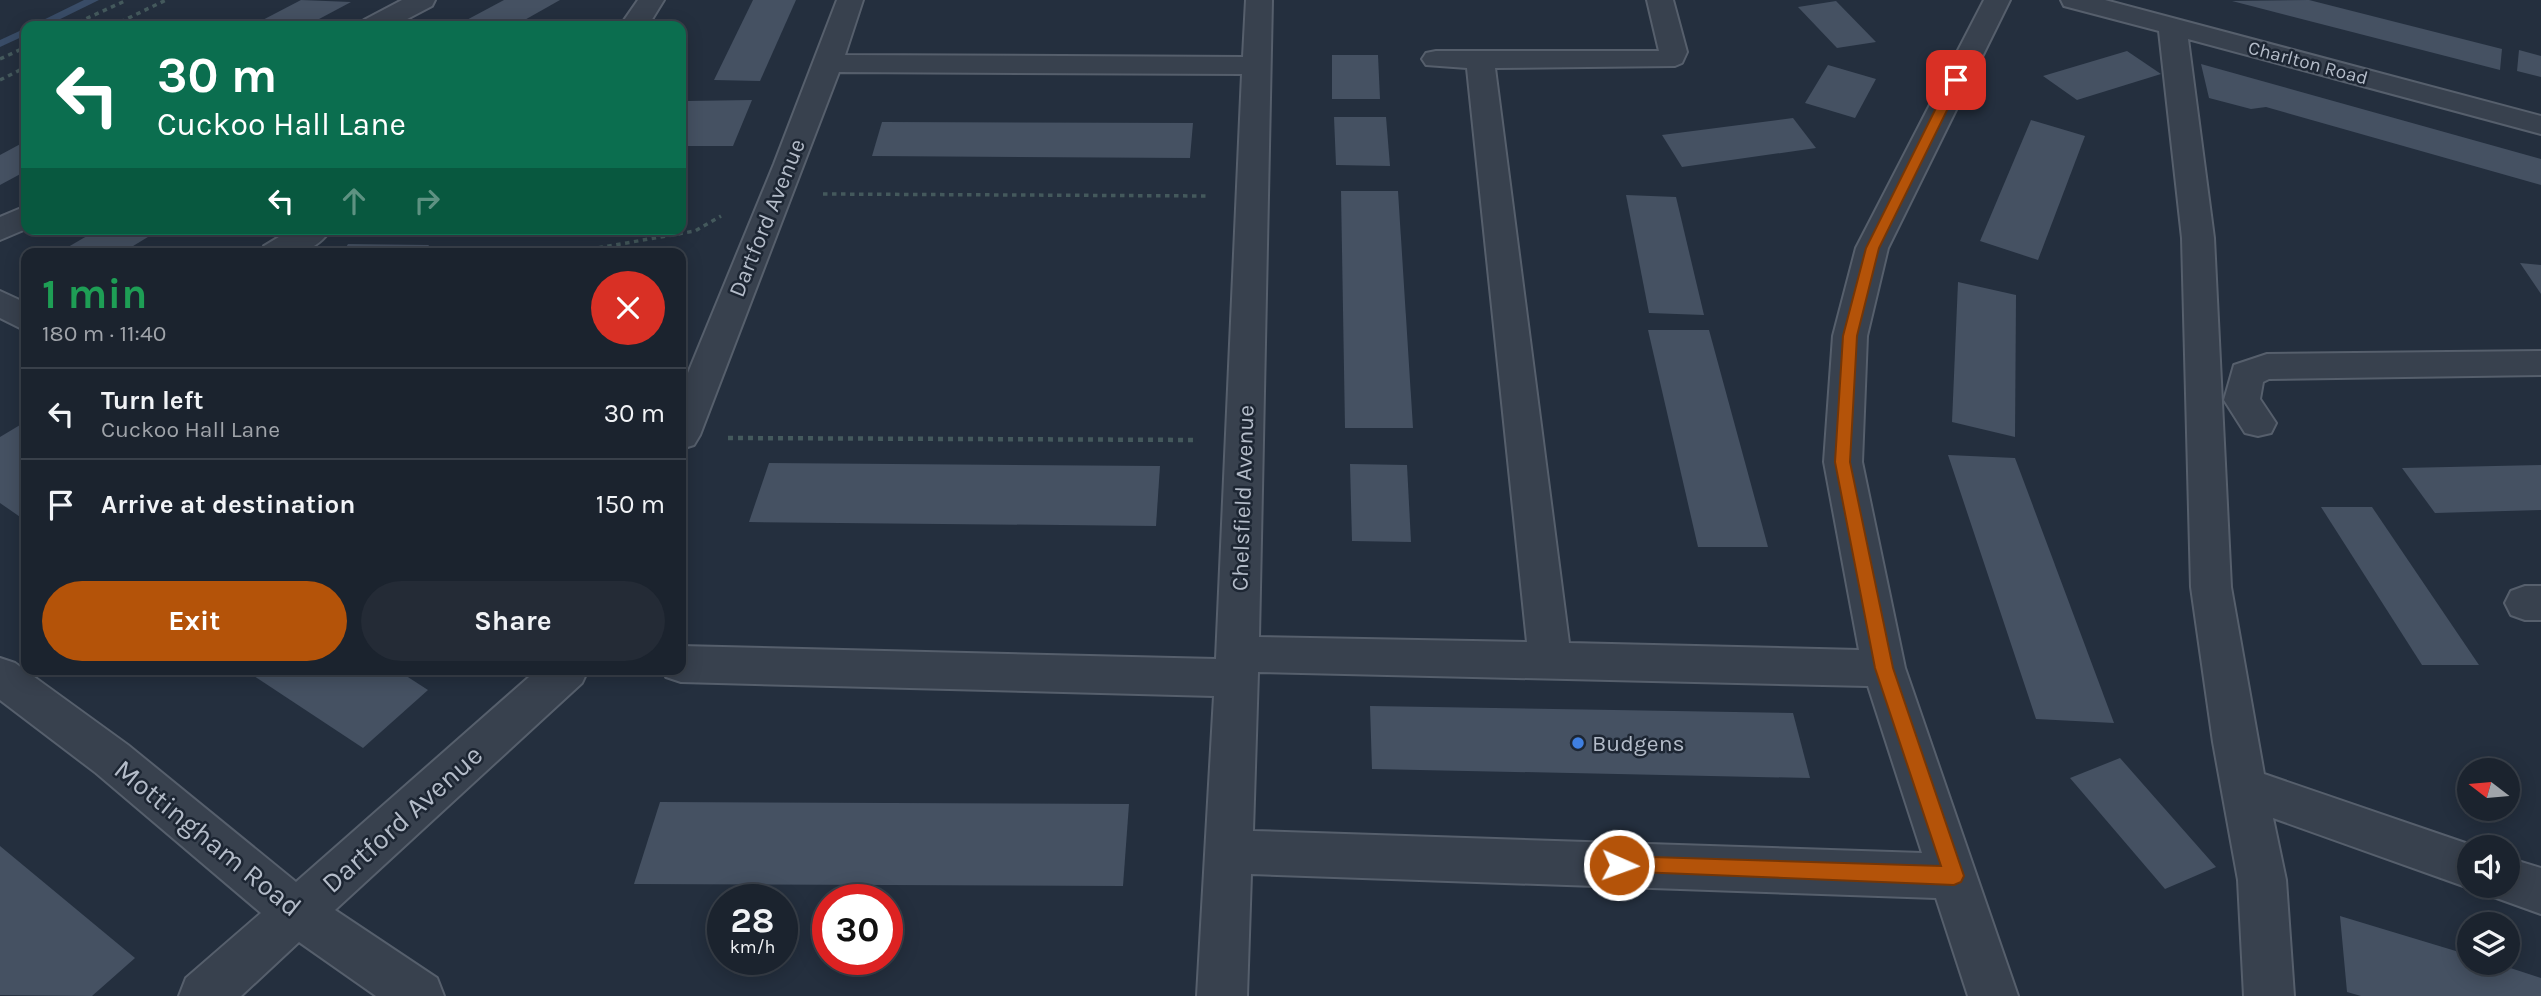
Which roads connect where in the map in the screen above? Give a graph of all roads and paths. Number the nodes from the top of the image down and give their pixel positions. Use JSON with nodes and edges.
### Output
{"nodes":[{"id":1,"x":127,"y":0,"type":"edge"},
{"id":2,"x":166,"y":0,"type":"edge"},
{"id":3,"x":422,"y":0,"type":"edge"},
{"id":4,"x":651,"y":0,"type":"edge"},
{"id":5,"x":850,"y":0,"type":"edge"},
{"id":6,"x":1259,"y":0,"type":"edge"},
{"id":7,"x":1660,"y":0,"type":"edge"},
{"id":8,"x":1997,"y":0,"type":"edge"},
{"id":9,"x":2074,"y":0,"type":"edge"},
{"id":10,"x":2181,"y":19,"type":"edge"},
{"id":11,"x":81,"y":21,"type":"edge"},
{"id":12,"x":122,"y":21,"type":"edge"},
{"id":13,"x":383,"y":21,"type":"edge"},
{"id":14,"x":637,"y":21,"type":"edge"},
{"id":15,"x":21,"y":49,"type":"edge"},
{"id":16,"x":0,"y":59,"type":"edge"},
{"id":17,"x":1436,"y":59,"type":"dead end"},
{"id":18,"x":1480,"y":59,"type":"junction"},
{"id":19,"x":828,"y":63,"type":"junction"},
{"id":20,"x":1257,"y":66,"type":"junction"},
{"id":21,"x":21,"y":70,"type":"edge"},
{"id":22,"x":0,"y":80,"type":"edge"},
{"id":23,"x":2541,"y":125,"type":"edge"},
{"id":24,"x":779,"y":193,"type":"junction"},
{"id":25,"x":1253,"y":197,"type":"junction"},
{"id":26,"x":21,"y":219,"type":"edge"},
{"id":27,"x":0,"y":230,"type":"edge"},
{"id":28,"x":686,"y":233,"type":"edge"},
{"id":29,"x":306,"y":235,"type":"edge"},
{"id":30,"x":672,"y":235,"type":"edge"},
{"id":31,"x":285,"y":248,"type":"edge"},
{"id":32,"x":597,"y":248,"type":"edge"},
{"id":33,"x":0,"y":302,"type":"edge"},
{"id":34,"x":21,"y":316,"type":"edge"},
{"id":35,"x":2541,"y":363,"type":"edge"},
{"id":36,"x":686,"y":422,"type":"edge"},
{"id":37,"x":2258,"y":423,"type":"dead end"},
{"id":38,"x":722,"y":438,"type":"dead end"},
{"id":39,"x":1245,"y":440,"type":"junction"},
{"id":40,"x":1550,"y":661,"type":"junction"},
{"id":41,"x":686,"y":664,"type":"edge"},
{"id":42,"x":1237,"y":666,"type":"junction"},
{"id":43,"x":1884,"y":668,"type":"junction"},
{"id":44,"x":561,"y":675,"type":"edge"},
{"id":45,"x":0,"y":676,"type":"edge"},
{"id":46,"x":2245,"y":788,"type":"junction"},
{"id":47,"x":1229,"y":852,"type":"junction"},
{"id":48,"x":2457,"y":862,"type":"edge"},
{"id":49,"x":1954,"y":876,"type":"junction"},
{"id":50,"x":2520,"y":884,"type":"edge"},
{"id":51,"x":2541,"y":891,"type":"edge"},
{"id":52,"x":298,"y":914,"type":"junction"},
{"id":53,"x":204,"y":996,"type":"edge"},
{"id":54,"x":419,"y":996,"type":"edge"},
{"id":55,"x":1222,"y":996,"type":"edge"},
{"id":56,"x":1993,"y":996,"type":"edge"},
{"id":57,"x":2269,"y":996,"type":"edge"}],
"edges":[{"from":1,"to":11,"type":"path"},
{"from":2,"to":12,"type":"path"},
{"from":3,"to":13,"type":"street"},
{"from":4,"to":14,"type":"street"},
{"from":5,"to":19,"type":"street","name":"Dartford Avenue"},
{"from":6,"to":20,"type":"street","name":"Chelsfield Avenue"},
{"from":7,"to":18,"type":"street"},
{"from":8,"to":43,"type":"street"},
{"from":9,"to":10,"type":"street","name":"Charlton Road"},
{"from":10,"to":23,"type":"street","name":"Charlton Road"},
{"from":10,"to":46,"type":"street"},
{"from":15,"to":16,"type":"path"},
{"from":17,"to":18,"type":"street"},
{"from":18,"to":40,"type":"street"},
{"from":19,"to":20,"type":"street"},
{"from":19,"to":24,"type":"street","name":"Dartford Avenue"},
{"from":20,"to":25,"type":"street","name":"Chelsfield Avenue"},
{"from":21,"to":22,"type":"path"},
{"from":24,"to":25,"type":"path"},
{"from":24,"to":28,"type":"path"},
{"from":24,"to":36,"type":"street","name":"Dartford Avenue"},
{"from":25,"to":39,"type":"street","name":"Chelsfield Avenue"},
{"from":26,"to":27,"type":"street"},
{"from":29,"to":31,"type":"street"},
{"from":30,"to":32,"type":"path"},
{"from":33,"to":34,"type":"street"},
{"from":35,"to":37,"type":"street"},
{"from":38,"to":39,"type":"path"},
{"from":39,"to":42,"type":"street","name":"Chelsfield Avenue"},
{"from":40,"to":42,"type":"street"},
{"from":40,"to":43,"type":"street"},
{"from":41,"to":42,"type":"street"},
{"from":42,"to":47,"type":"street","name":"Chelsfield Avenue"},
{"from":43,"to":49,"type":"street"},
{"from":44,"to":52,"type":"street","name":"Dartford Avenue"},
{"from":45,"to":52,"type":"street","name":"Mottingham Road"},
{"from":46,"to":48,"type":"street"},
{"from":46,"to":57,"type":"street"},
{"from":47,"to":49,"type":"street"},
{"from":47,"to":55,"type":"street","name":"Chelsfield Avenue"},
{"from":49,"to":56,"type":"street"},
{"from":50,"to":51,"type":"street"},
{"from":52,"to":53,"type":"street","name":"Dartford Avenue"},
{"from":52,"to":54,"type":"street","name":"Mottingham Road"}]}
